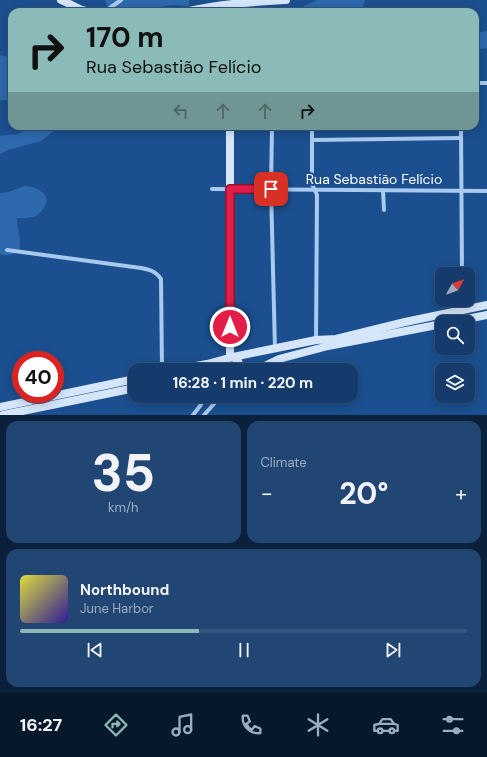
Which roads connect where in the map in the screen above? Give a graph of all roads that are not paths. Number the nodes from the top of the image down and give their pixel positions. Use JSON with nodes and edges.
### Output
{"nodes":[{"id":1,"x":62,"y":0,"type":"edge"},
{"id":2,"x":121,"y":0,"type":"edge"},
{"id":3,"x":286,"y":0,"type":"edge"},
{"id":4,"x":78,"y":8,"type":"edge"},
{"id":5,"x":110,"y":8,"type":"edge"},
{"id":6,"x":221,"y":8,"type":"edge"},
{"id":7,"x":230,"y":130,"type":"edge"},
{"id":8,"x":272,"y":130,"type":"edge"},
{"id":9,"x":312,"y":130,"type":"edge"},
{"id":10,"x":461,"y":130,"type":"edge"},
{"id":11,"x":461,"y":138,"type":"junction"},
{"id":12,"x":312,"y":140,"type":"junction"},
{"id":13,"x":212,"y":189,"type":"dead end"},
{"id":14,"x":230,"y":189,"type":"junction"},
{"id":15,"x":271,"y":189,"type":"junction"},
{"id":16,"x":314,"y":190,"type":"junction"},
{"id":17,"x":383,"y":190,"type":"junction"},
{"id":18,"x":461,"y":191,"type":"junction"},
{"id":19,"x":487,"y":191,"type":"edge"},
{"id":20,"x":384,"y":210,"type":"dead end"},
{"id":21,"x":7,"y":250,"type":"dead end"},
{"id":22,"x":462,"y":267,"type":"edge"},
{"id":23,"x":487,"y":305,"type":"edge"},
{"id":24,"x":459,"y":307,"type":"edge"},
{"id":25,"x":457,"y":311,"type":"junction"},
{"id":26,"x":487,"y":315,"type":"edge"},
{"id":27,"x":475,"y":317,"type":"edge"},
{"id":28,"x":435,"y":325,"type":"edge"},
{"id":29,"x":316,"y":340,"type":"junction"},
{"id":30,"x":275,"y":349,"type":"junction"},
{"id":31,"x":232,"y":357,"type":"junction"},
{"id":32,"x":162,"y":363,"type":"edge"},
{"id":33,"x":211,"y":363,"type":"edge"},
{"id":34,"x":239,"y":363,"type":"edge"},
{"id":35,"x":271,"y":363,"type":"edge"},
{"id":36,"x":128,"y":380,"type":"edge"},
{"id":37,"x":128,"y":389,"type":"edge"},
{"id":38,"x":201,"y":403,"type":"edge"},
{"id":39,"x":215,"y":403,"type":"edge"},
{"id":40,"x":0,"y":407,"type":"edge"},
{"id":41,"x":3,"y":415,"type":"edge"},
{"id":42,"x":193,"y":415,"type":"edge"},
{"id":43,"x":204,"y":415,"type":"edge"}],
"edges":[{"from":1,"to":4,"type":"main road"},
{"from":2,"to":5,"type":"street"},
{"from":3,"to":6,"type":"main road"},
{"from":7,"to":14,"type":"main road"},
{"from":8,"to":15,"type":"street"},
{"from":9,"to":12,"type":"street"},
{"from":10,"to":11,"type":"street"},
{"from":11,"to":12,"type":"street"},
{"from":11,"to":18,"type":"street"},
{"from":12,"to":16,"type":"street"},
{"from":13,"to":14,"type":"street","name":"Rua Sebastião Felício"},
{"from":14,"to":15,"type":"street","name":"Rua Sebastião Felício"},
{"from":14,"to":31,"type":"main road"},
{"from":15,"to":16,"type":"street","name":"Rua Sebastião Felício"},
{"from":15,"to":30,"type":"street"},
{"from":16,"to":17,"type":"street","name":"Rua Sebastião Felício"},
{"from":16,"to":29,"type":"street"},
{"from":17,"to":18,"type":"street","name":"Rua Sebastião Felício"},
{"from":17,"to":20,"type":"street"},
{"from":18,"to":19,"type":"street","name":"Rua Sebastião Felício"},
{"from":18,"to":22,"type":"street"},
{"from":21,"to":32,"type":"street"},
{"from":23,"to":25,"type":"main road"},
{"from":24,"to":25,"type":"street"},
{"from":25,"to":29,"type":"main road"},
{"from":26,"to":27,"type":"main road"},
{"from":28,"to":35,"type":"main road"},
{"from":29,"to":30,"type":"main road"},
{"from":30,"to":31,"type":"main road"},
{"from":31,"to":33,"type":"main road"},
{"from":31,"to":34,"type":"main road"},
{"from":36,"to":40,"type":"main road"},
{"from":37,"to":41,"type":"main road"},
{"from":38,"to":42,"type":"street"},
{"from":39,"to":43,"type":"street"}]}
